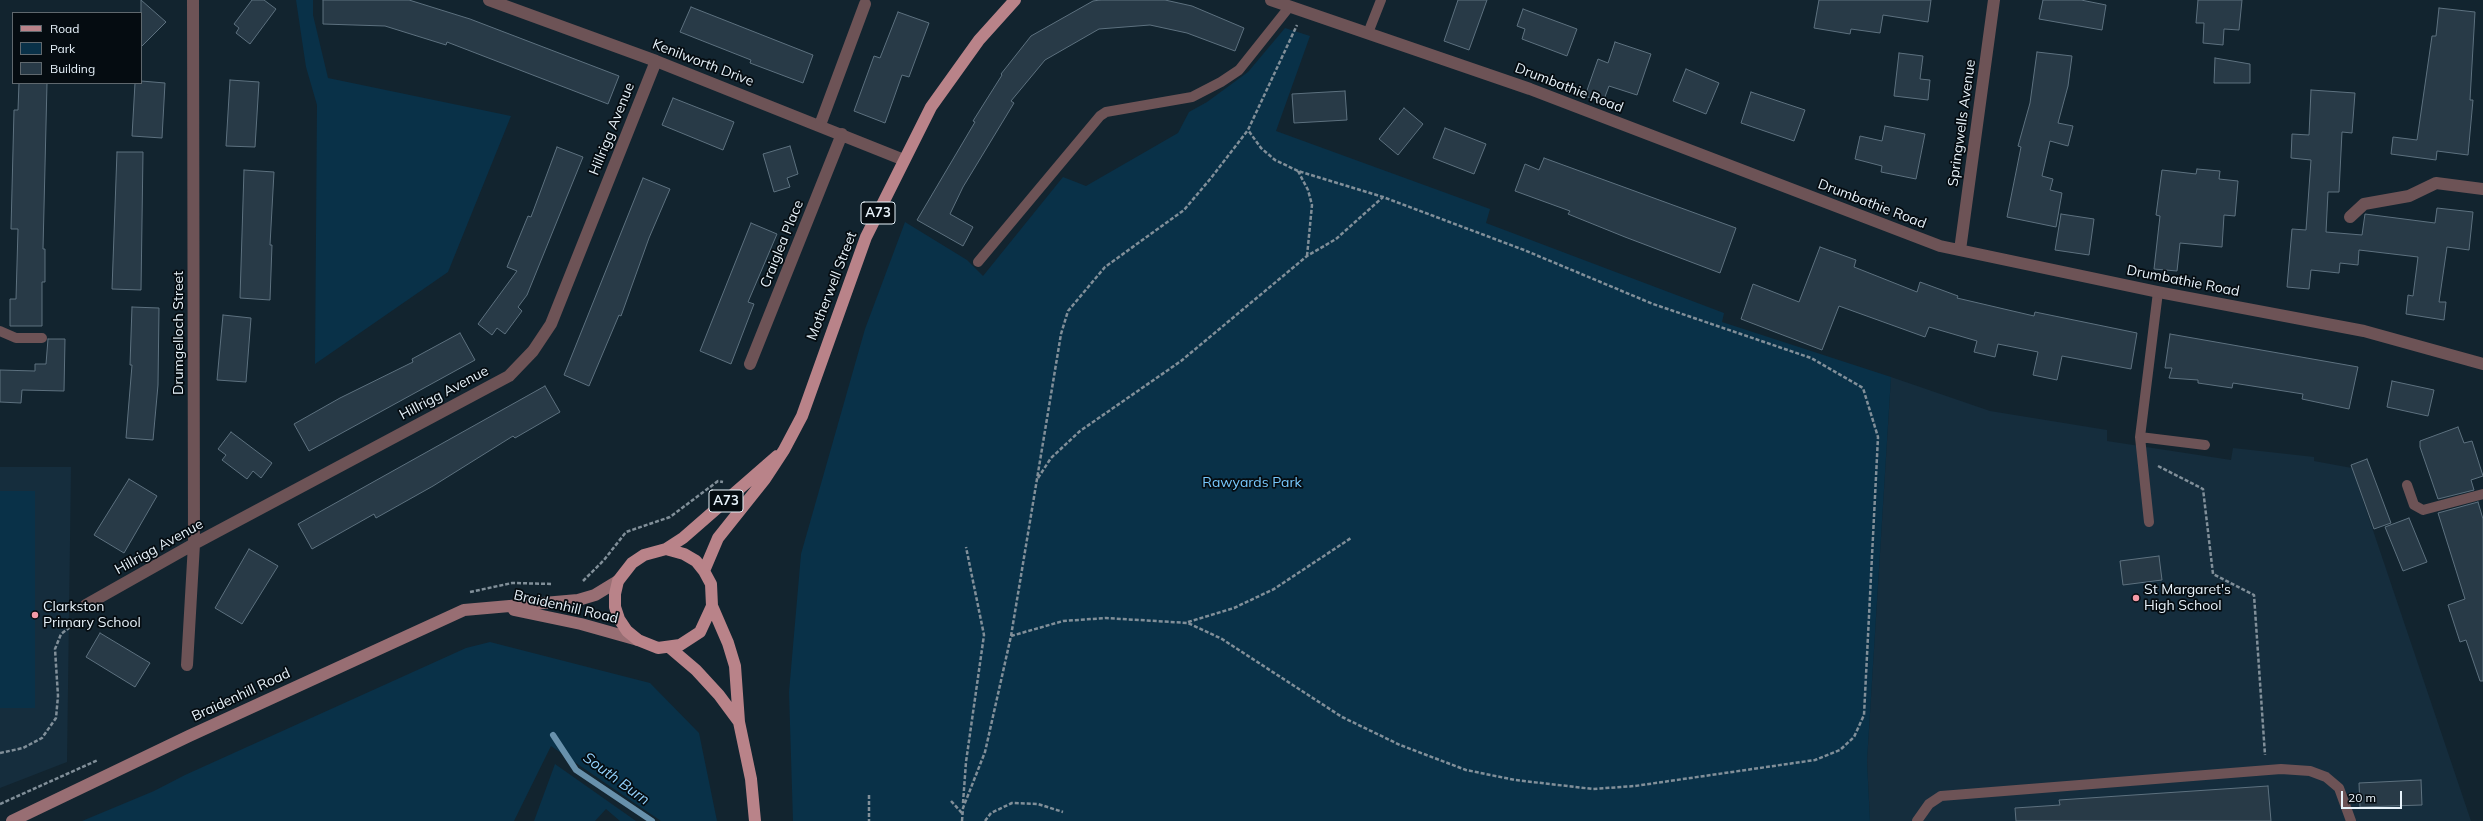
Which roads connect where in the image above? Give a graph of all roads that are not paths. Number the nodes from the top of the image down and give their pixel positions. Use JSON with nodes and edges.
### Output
{"nodes":[{"id":1,"x":193,"y":0,"type":"edge"},
{"id":2,"x":489,"y":0,"type":"edge"},
{"id":3,"x":1015,"y":0,"type":"edge"},
{"id":4,"x":1271,"y":0,"type":"edge"},
{"id":5,"x":1381,"y":0,"type":"edge"},
{"id":6,"x":1994,"y":0,"type":"edge"},
{"id":7,"x":865,"y":4,"type":"dead end"},
{"id":8,"x":1290,"y":6,"type":"junction"},
{"id":9,"x":1368,"y":33,"type":"junction"},
{"id":10,"x":656,"y":61,"type":"junction"},
{"id":11,"x":820,"y":125,"type":"junction"},
{"id":12,"x":842,"y":134,"type":"junction"},
{"id":13,"x":904,"y":160,"type":"junction"},
{"id":14,"x":2483,"y":189,"type":"edge"},
{"id":15,"x":2350,"y":217,"type":"dead end"},
{"id":16,"x":1960,"y":250,"type":"junction"},
{"id":17,"x":978,"y":262,"type":"dead end"},
{"id":18,"x":2158,"y":292,"type":"junction"},
{"id":19,"x":0,"y":331,"type":"edge"},
{"id":20,"x":42,"y":338,"type":"dead end"},
{"id":21,"x":750,"y":364,"type":"dead end"},
{"id":22,"x":2483,"y":364,"type":"edge"},
{"id":23,"x":2140,"y":437,"type":"junction"},
{"id":24,"x":2205,"y":445,"type":"dead end"},
{"id":25,"x":784,"y":450,"type":"junction"},
{"id":26,"x":2407,"y":485,"type":"dead end"},
{"id":27,"x":2483,"y":494,"type":"edge"},
{"id":28,"x":2149,"y":522,"type":"dead end"},
{"id":29,"x":194,"y":544,"type":"junction"},
{"id":30,"x":666,"y":549,"type":"junction"},
{"id":31,"x":704,"y":570,"type":"junction"},
{"id":32,"x":618,"y":581,"type":"junction"},
{"id":33,"x":86,"y":605,"type":"road end"},
{"id":34,"x":712,"y":606,"type":"junction"},
{"id":35,"x":487,"y":607,"type":"junction"},
{"id":36,"x":638,"y":640,"type":"junction"},
{"id":37,"x":669,"y":648,"type":"junction"},
{"id":38,"x":187,"y":666,"type":"dead end"},
{"id":39,"x":739,"y":722,"type":"junction"},
{"id":40,"x":12,"y":821,"type":"edge"},
{"id":41,"x":755,"y":821,"type":"edge"},
{"id":42,"x":1917,"y":821,"type":"edge"},
{"id":43,"x":2351,"y":821,"type":"edge"}],
"edges":[{"from":1,"to":29,"type":"street","name":"Drumgelloch Street"},
{"from":2,"to":10,"type":"street","name":"Kenilworth Drive"},
{"from":3,"to":13,"type":"main road","name":"Motherwell Street","number":"A73"},
{"from":4,"to":8,"type":"street","name":"Drumbathie Road"},
{"from":5,"to":9,"type":"lane"},
{"from":6,"to":16,"type":"street","name":"Springwells Avenue"},
{"from":7,"to":11,"type":"street"},
{"from":8,"to":9,"type":"street","name":"Drumbathie Road"},
{"from":8,"to":17,"type":"lane"},
{"from":9,"to":16,"type":"street","name":"Drumbathie Road"},
{"from":10,"to":11,"type":"street","name":"Kenilworth Drive"},
{"from":10,"to":29,"type":"street","name":"Hillrigg Avenue"},
{"from":11,"to":12,"type":"street","name":"Kenilworth Drive"},
{"from":12,"to":13,"type":"street","name":"Kenilworth Drive"},
{"from":12,"to":21,"type":"street","name":"Craiglea Place"},
{"from":13,"to":25,"type":"main road","name":"Motherwell Street","number":"A73"},
{"from":14,"to":15,"type":"street"},
{"from":16,"to":18,"type":"street","name":"Drumbathie Road"},
{"from":18,"to":22,"type":"street","name":"Drumbathie Road"},
{"from":18,"to":23,"type":"lane"},
{"from":19,"to":20,"type":"lane"},
{"from":23,"to":24,"type":"lane"},
{"from":23,"to":28,"type":"lane"},
{"from":25,"to":30,"type":"main road","number":"A73"},
{"from":25,"to":31,"type":"main road","name":"Motherwell Street","number":"A73"},
{"from":26,"to":27,"type":"lane"},
{"from":29,"to":33,"type":"street","name":"Hillrigg Avenue"},
{"from":29,"to":38,"type":"street","name":"Drumgelloch Street"},
{"from":30,"to":31,"type":"main road"},
{"from":30,"to":32,"type":"main road","number":"A73"},
{"from":31,"to":34,"type":"main road"},
{"from":32,"to":35,"type":"street","name":"Braidenhill Road"},
{"from":32,"to":36,"type":"main road","number":"A73"},
{"from":34,"to":37,"type":"main road"},
{"from":34,"to":39,"type":"main road"},
{"from":35,"to":36,"type":"street","name":"Braidenhill Road"},
{"from":35,"to":40,"type":"street","name":"Braidenhill Road"},
{"from":36,"to":37,"type":"main road","number":"A73"},
{"from":37,"to":39,"type":"main road"},
{"from":39,"to":41,"type":"main road"},
{"from":42,"to":43,"type":"lane"}]}
